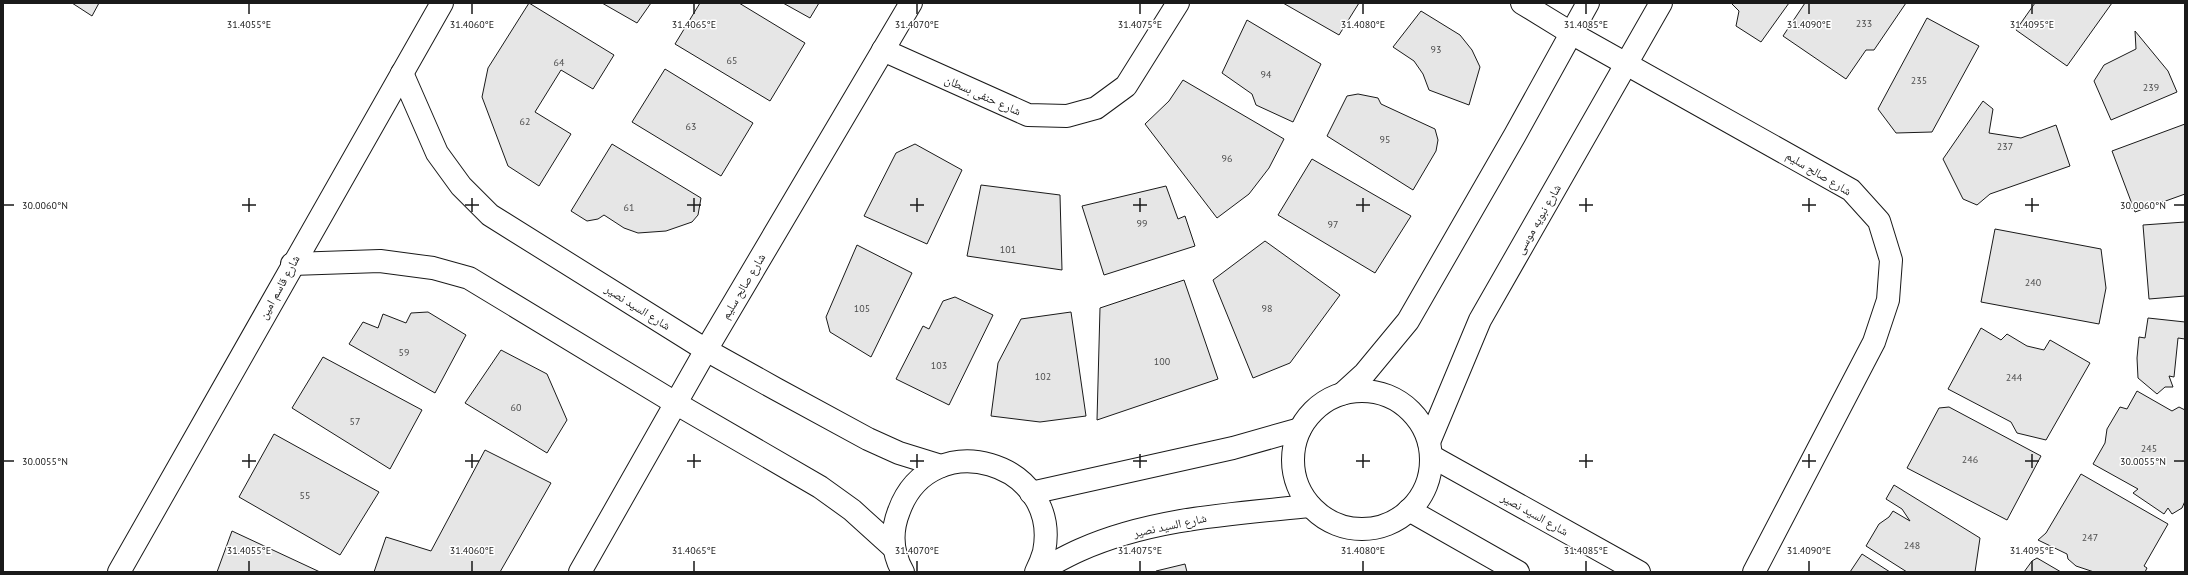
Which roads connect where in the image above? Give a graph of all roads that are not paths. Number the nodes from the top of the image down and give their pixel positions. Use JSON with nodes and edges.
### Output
{"nodes":[{"id":1,"x":442,"y":3,"type":"edge"},
{"id":2,"x":911,"y":3,"type":"edge"},
{"id":3,"x":1178,"y":3,"type":"edge"},
{"id":4,"x":1522,"y":3,"type":"edge"},
{"id":5,"x":1588,"y":3,"type":"edge"},
{"id":6,"x":1661,"y":3,"type":"edge"},
{"id":7,"x":1571,"y":33,"type":"junction"},
{"id":8,"x":883,"y":50,"type":"junction"},
{"id":9,"x":1628,"y":64,"type":"junction"},
{"id":10,"x":402,"y":73,"type":"junction"},
{"id":11,"x":292,"y":264,"type":"junction"},
{"id":12,"x":706,"y":350,"type":"junction"},
{"id":13,"x":1342,"y":394,"type":"junction"},
{"id":14,"x":677,"y":404,"type":"junction"},
{"id":15,"x":1300,"y":429,"type":"junction"},
{"id":16,"x":1430,"y":449,"type":"junction"},
{"id":17,"x":941,"y":466,"type":"junction"},
{"id":18,"x":1031,"y":493,"type":"junction"},
{"id":19,"x":1310,"y":506,"type":"junction"},
{"id":20,"x":1410,"y":510,"type":"junction"},
{"id":21,"x":894,"y":548,"type":"junction"},
{"id":22,"x":119,"y":572,"type":"edge"},
{"id":23,"x":580,"y":572,"type":"edge"},
{"id":24,"x":902,"y":572,"type":"edge"},
{"id":25,"x":1037,"y":572,"type":"edge"},
{"id":26,"x":1518,"y":572,"type":"edge"},
{"id":27,"x":1639,"y":572,"type":"edge"},
{"id":28,"x":1754,"y":572,"type":"edge"}],
"edges":[{"from":1,"to":10,"type":"street","name":"شارع قاسم امين"},
{"from":2,"to":8,"type":"street","name":"شارع صالح سليم"},
{"from":3,"to":8,"type":"street","name":"شارع حنفى بسطان"},
{"from":4,"to":7,"type":"street","name":"شارع صالح سليم"},
{"from":5,"to":7,"type":"street"},
{"from":6,"to":9,"type":"street","name":"شارع نبويه موسى"},
{"from":7,"to":9,"type":"street","name":"شارع صالح سليم"},
{"from":7,"to":13,"type":"street"},
{"from":8,"to":12,"type":"street","name":"شارع صالح سليم"},
{"from":9,"to":16,"type":"street","name":"شارع نبويه موسى"},
{"from":9,"to":28,"type":"street","name":"شارع صالح سليم"},
{"from":10,"to":11,"type":"street","name":"شارع قاسم امين"},
{"from":10,"to":12,"type":"street","name":"شارع السيد نصير"},
{"from":11,"to":14,"type":"street"},
{"from":11,"to":22,"type":"street","name":"شارع قاسم امين"},
{"from":12,"to":14,"type":"street","name":"شارع صالح سليم"},
{"from":12,"to":17,"type":"street","name":"شارع السيد نصير"},
{"from":13,"to":15,"type":"street"},
{"from":13,"to":16,"type":"street"},
{"from":14,"to":21,"type":"street"},
{"from":14,"to":23,"type":"street","name":"شارع صالح سليم"},
{"from":15,"to":18,"type":"street"},
{"from":15,"to":19,"type":"street"},
{"from":16,"to":20,"type":"street"},
{"from":16,"to":27,"type":"street","name":"شارع السيد نصير"},
{"from":17,"to":18,"type":"street"},
{"from":17,"to":21,"type":"street"},
{"from":18,"to":25,"type":"street"},
{"from":19,"to":20,"type":"street"},
{"from":19,"to":25,"type":"street","name":"شارع السيد نصير"},
{"from":20,"to":26,"type":"street"},
{"from":21,"to":24,"type":"street"}]}
